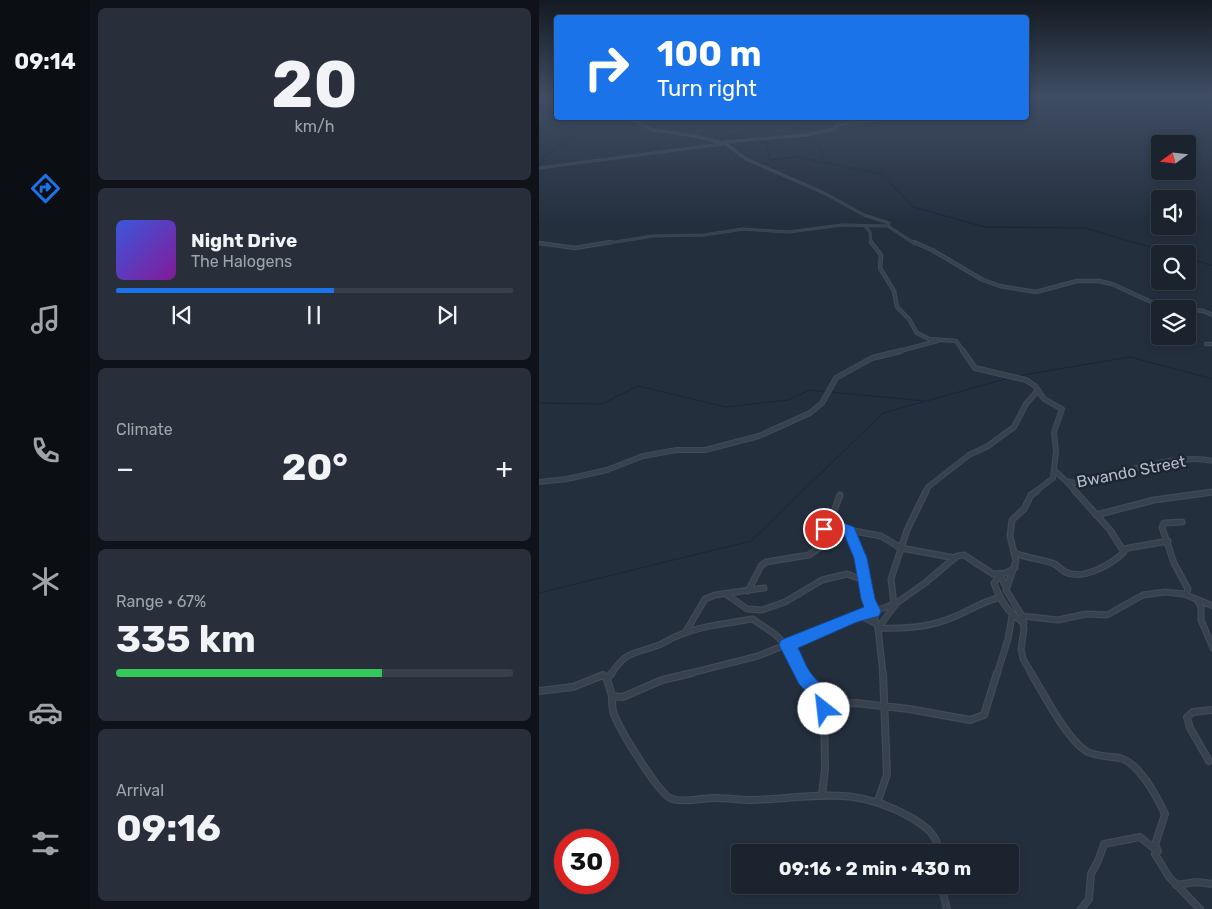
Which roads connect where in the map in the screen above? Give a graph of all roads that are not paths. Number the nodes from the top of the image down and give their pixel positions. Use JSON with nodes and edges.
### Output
{"nodes":[{"id":1,"x":700,"y":137,"type":"edge"},
{"id":2,"x":750,"y":137,"type":"edge"},
{"id":3,"x":723,"y":143,"type":"junction"},
{"id":4,"x":539,"y":168,"type":"edge"},
{"id":5,"x":865,"y":226,"type":"junction"},
{"id":6,"x":888,"y":226,"type":"junction"},
{"id":7,"x":539,"y":243,"type":"edge"},
{"id":8,"x":1151,"y":301,"type":"edge"},
{"id":9,"x":1196,"y":310,"type":"edge"},
{"id":10,"x":1212,"y":315,"type":"edge"},
{"id":11,"x":939,"y":341,"type":"junction"},
{"id":12,"x":1206,"y":344,"type":"dead end"},
{"id":13,"x":1212,"y":344,"type":"edge"},
{"id":14,"x":1038,"y":390,"type":"junction"},
{"id":15,"x":1212,"y":461,"type":"edge"},
{"id":16,"x":1054,"y":470,"type":"junction"},
{"id":17,"x":1066,"y":481,"type":"junction"},
{"id":18,"x":539,"y":482,"type":"edge"},
{"id":19,"x":1212,"y":492,"type":"edge"},
{"id":20,"x":840,"y":495,"type":"dead end"},
{"id":21,"x":1096,"y":515,"type":"junction"},
{"id":22,"x":1182,"y":522,"type":"dead end"},
{"id":23,"x":830,"y":523,"type":"junction"},
{"id":24,"x":849,"y":530,"type":"junction"},
{"id":25,"x":1168,"y":541,"type":"junction"},
{"id":26,"x":901,"y":548,"type":"junction"},
{"id":27,"x":1123,"y":549,"type":"junction"},
{"id":28,"x":1015,"y":552,"type":"junction"},
{"id":29,"x":955,"y":558,"type":"junction"},
{"id":30,"x":1015,"y":568,"type":"junction"},
{"id":31,"x":987,"y":574,"type":"junction"},
{"id":32,"x":1000,"y":575,"type":"junction"},
{"id":33,"x":865,"y":576,"type":"junction"},
{"id":34,"x":994,"y":583,"type":"junction"},
{"id":35,"x":764,"y":588,"type":"dead end"},
{"id":36,"x":1007,"y":588,"type":"junction"},
{"id":37,"x":748,"y":591,"type":"junction"},
{"id":38,"x":727,"y":594,"type":"junction"},
{"id":39,"x":1186,"y":595,"type":"junction"},
{"id":40,"x":999,"y":598,"type":"junction"},
{"id":41,"x":1197,"y":600,"type":"junction"},
{"id":42,"x":896,"y":603,"type":"junction"},
{"id":43,"x":1212,"y":606,"type":"edge"},
{"id":44,"x":873,"y":611,"type":"junction"},
{"id":45,"x":859,"y":615,"type":"junction"},
{"id":46,"x":1012,"y":616,"type":"junction"},
{"id":47,"x":1023,"y":616,"type":"junction"},
{"id":48,"x":1024,"y":623,"type":"junction"},
{"id":49,"x":878,"y":626,"type":"junction"},
{"id":50,"x":685,"y":633,"type":"junction"},
{"id":51,"x":786,"y":645,"type":"junction"},
{"id":52,"x":1212,"y":648,"type":"edge"},
{"id":53,"x":607,"y":679,"type":"junction"},
{"id":54,"x":539,"y":691,"type":"edge"},
{"id":55,"x":612,"y":696,"type":"junction"},
{"id":56,"x":824,"y":698,"type":"junction"},
{"id":57,"x":886,"y":706,"type":"junction"},
{"id":58,"x":1212,"y":710,"type":"edge"},
{"id":59,"x":1209,"y":762,"type":"dead end"},
{"id":60,"x":822,"y":795,"type":"junction"},
{"id":61,"x":878,"y":801,"type":"junction"},
{"id":62,"x":938,"y":844,"type":"edge"},
{"id":63,"x":1158,"y":852,"type":"junction"},
{"id":64,"x":1212,"y":884,"type":"edge"},
{"id":65,"x":1176,"y":885,"type":"junction"},
{"id":66,"x":943,"y":894,"type":"edge"},
{"id":67,"x":947,"y":909,"type":"edge"},
{"id":68,"x":1081,"y":909,"type":"edge"},
{"id":69,"x":1200,"y":909,"type":"edge"}],
"edges":[{"from":1,"to":3,"type":"street"},
{"from":2,"to":3,"type":"street"},
{"from":3,"to":4,"type":"street"},
{"from":3,"to":6,"type":"street"},
{"from":5,"to":6,"type":"street"},
{"from":5,"to":7,"type":"street"},
{"from":5,"to":11,"type":"street"},
{"from":6,"to":8,"type":"street"},
{"from":9,"to":10,"type":"street"},
{"from":11,"to":14,"type":"street"},
{"from":11,"to":18,"type":"street"},
{"from":12,"to":13,"type":"street"},
{"from":14,"to":16,"type":"street"},
{"from":14,"to":26,"type":"street"},
{"from":15,"to":17,"type":"street","name":"Bwando Street"},
{"from":16,"to":17,"type":"street","name":"Bwando Street"},
{"from":16,"to":28,"type":"street"},
{"from":17,"to":21,"type":"street"},
{"from":19,"to":21,"type":"street"},
{"from":20,"to":23,"type":"street"},
{"from":21,"to":27,"type":"street"},
{"from":22,"to":25,"type":"street"},
{"from":23,"to":24,"type":"street"},
{"from":23,"to":37,"type":"street"},
{"from":24,"to":26,"type":"street"},
{"from":24,"to":33,"type":"street"},
{"from":25,"to":27,"type":"street"},
{"from":25,"to":39,"type":"street"},
{"from":26,"to":29,"type":"street"},
{"from":26,"to":42,"type":"street"},
{"from":27,"to":28,"type":"street"},
{"from":28,"to":30,"type":"street"},
{"from":29,"to":31,"type":"street"},
{"from":29,"to":42,"type":"street"},
{"from":30,"to":32,"type":"street"},
{"from":30,"to":36,"type":"street"},
{"from":31,"to":32,"type":"street"},
{"from":31,"to":34,"type":"street"},
{"from":32,"to":34,"type":"street"},
{"from":32,"to":36,"type":"street"},
{"from":33,"to":38,"type":"street"},
{"from":33,"to":44,"type":"street"},
{"from":34,"to":40,"type":"street"},
{"from":35,"to":37,"type":"street"},
{"from":36,"to":47,"type":"street"},
{"from":37,"to":38,"type":"street"},
{"from":38,"to":50,"type":"street"},
{"from":39,"to":41,"type":"street"},
{"from":39,"to":47,"type":"street"},
{"from":40,"to":46,"type":"street"},
{"from":40,"to":49,"type":"street"},
{"from":41,"to":43,"type":"street"},
{"from":41,"to":52,"type":"street"},
{"from":42,"to":44,"type":"street"},
{"from":42,"to":49,"type":"street"},
{"from":44,"to":45,"type":"street"},
{"from":44,"to":49,"type":"street"},
{"from":45,"to":49,"type":"street"},
{"from":45,"to":51,"type":"street"},
{"from":46,"to":48,"type":"street"},
{"from":46,"to":57,"type":"street"},
{"from":47,"to":48,"type":"street"},
{"from":48,"to":63,"type":"street"},
{"from":49,"to":57,"type":"street"},
{"from":50,"to":51,"type":"street"},
{"from":50,"to":53,"type":"street"},
{"from":51,"to":55,"type":"street"},
{"from":51,"to":56,"type":"street"},
{"from":53,"to":54,"type":"street"},
{"from":53,"to":55,"type":"street"},
{"from":55,"to":60,"type":"street"},
{"from":56,"to":57,"type":"street"},
{"from":56,"to":60,"type":"street"},
{"from":57,"to":61,"type":"street"},
{"from":58,"to":59,"type":"street"},
{"from":60,"to":61,"type":"street"},
{"from":61,"to":62,"type":"street"},
{"from":63,"to":65,"type":"street"},
{"from":63,"to":68,"type":"street"},
{"from":64,"to":65,"type":"street"},
{"from":65,"to":69,"type":"street"},
{"from":66,"to":67,"type":"street"}]}
